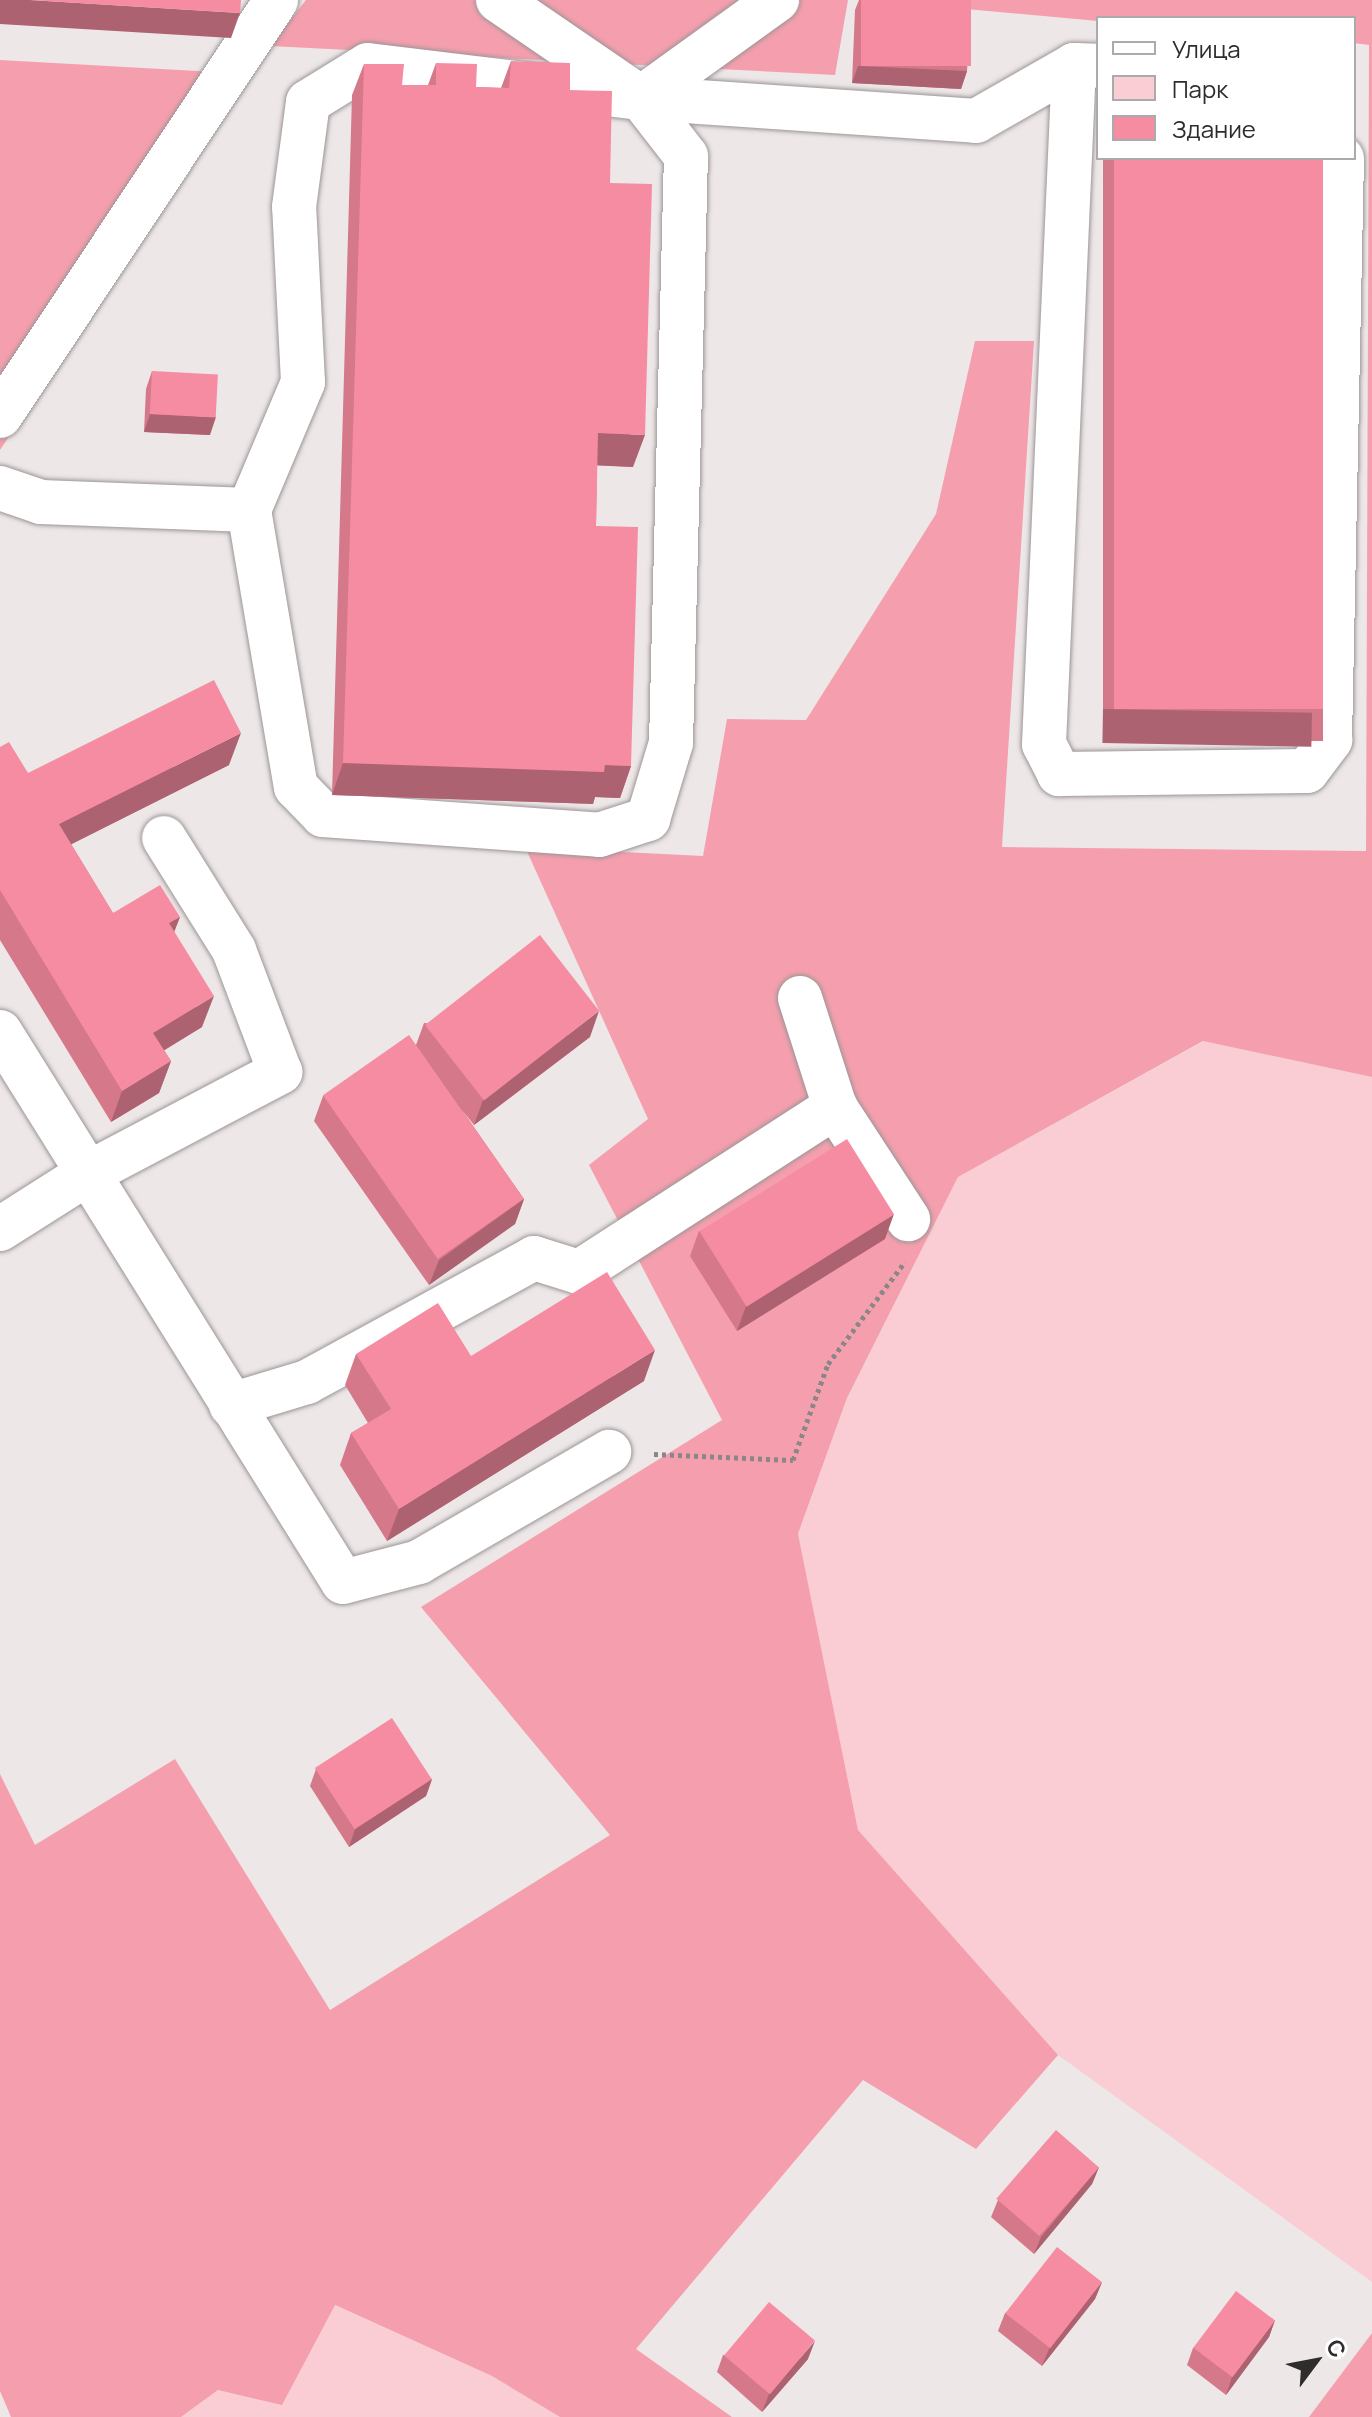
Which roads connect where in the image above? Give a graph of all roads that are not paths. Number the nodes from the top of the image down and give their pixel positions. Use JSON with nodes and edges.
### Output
{"nodes":[{"id":1,"x":276,"y":0,"type":"edge"},
{"id":2,"x":498,"y":0,"type":"edge"},
{"id":3,"x":777,"y":0,"type":"edge"},
{"id":4,"x":1086,"y":66,"type":"edge"},
{"id":5,"x":641,"y":98,"type":"junction"},
{"id":6,"x":1342,"y":160,"type":"edge"},
{"id":7,"x":0,"y":416,"type":"edge"},
{"id":8,"x":0,"y":488,"type":"edge"},
{"id":9,"x":249,"y":510,"type":"junction"},
{"id":10,"x":164,"y":838,"type":"dead end"},
{"id":11,"x":800,"y":998,"type":"dead end"},
{"id":12,"x":0,"y":1032,"type":"edge"},
{"id":13,"x":835,"y":1107,"type":"junction"},
{"id":14,"x":85,"y":1175,"type":"junction"},
{"id":15,"x":908,"y":1219,"type":"road end"},
{"id":16,"x":0,"y":1229,"type":"edge"},
{"id":17,"x":231,"y":1405,"type":"junction"},
{"id":18,"x":609,"y":1452,"type":"road end"}],
"edges":[{"from":1,"to":7,"type":"street"},
{"from":2,"to":5,"type":"street"},
{"from":3,"to":5,"type":"street"},
{"from":4,"to":5,"type":"street"},
{"from":4,"to":6,"type":"street"},
{"from":5,"to":9,"type":"street"},
{"from":5,"to":9,"type":"street"},
{"from":8,"to":9,"type":"street"},
{"from":10,"to":14,"type":"street"},
{"from":11,"to":13,"type":"street"},
{"from":12,"to":14,"type":"street"},
{"from":13,"to":15,"type":"street"},
{"from":13,"to":17,"type":"street"},
{"from":14,"to":16,"type":"street"},
{"from":14,"to":17,"type":"street"},
{"from":17,"to":18,"type":"street"}]}
